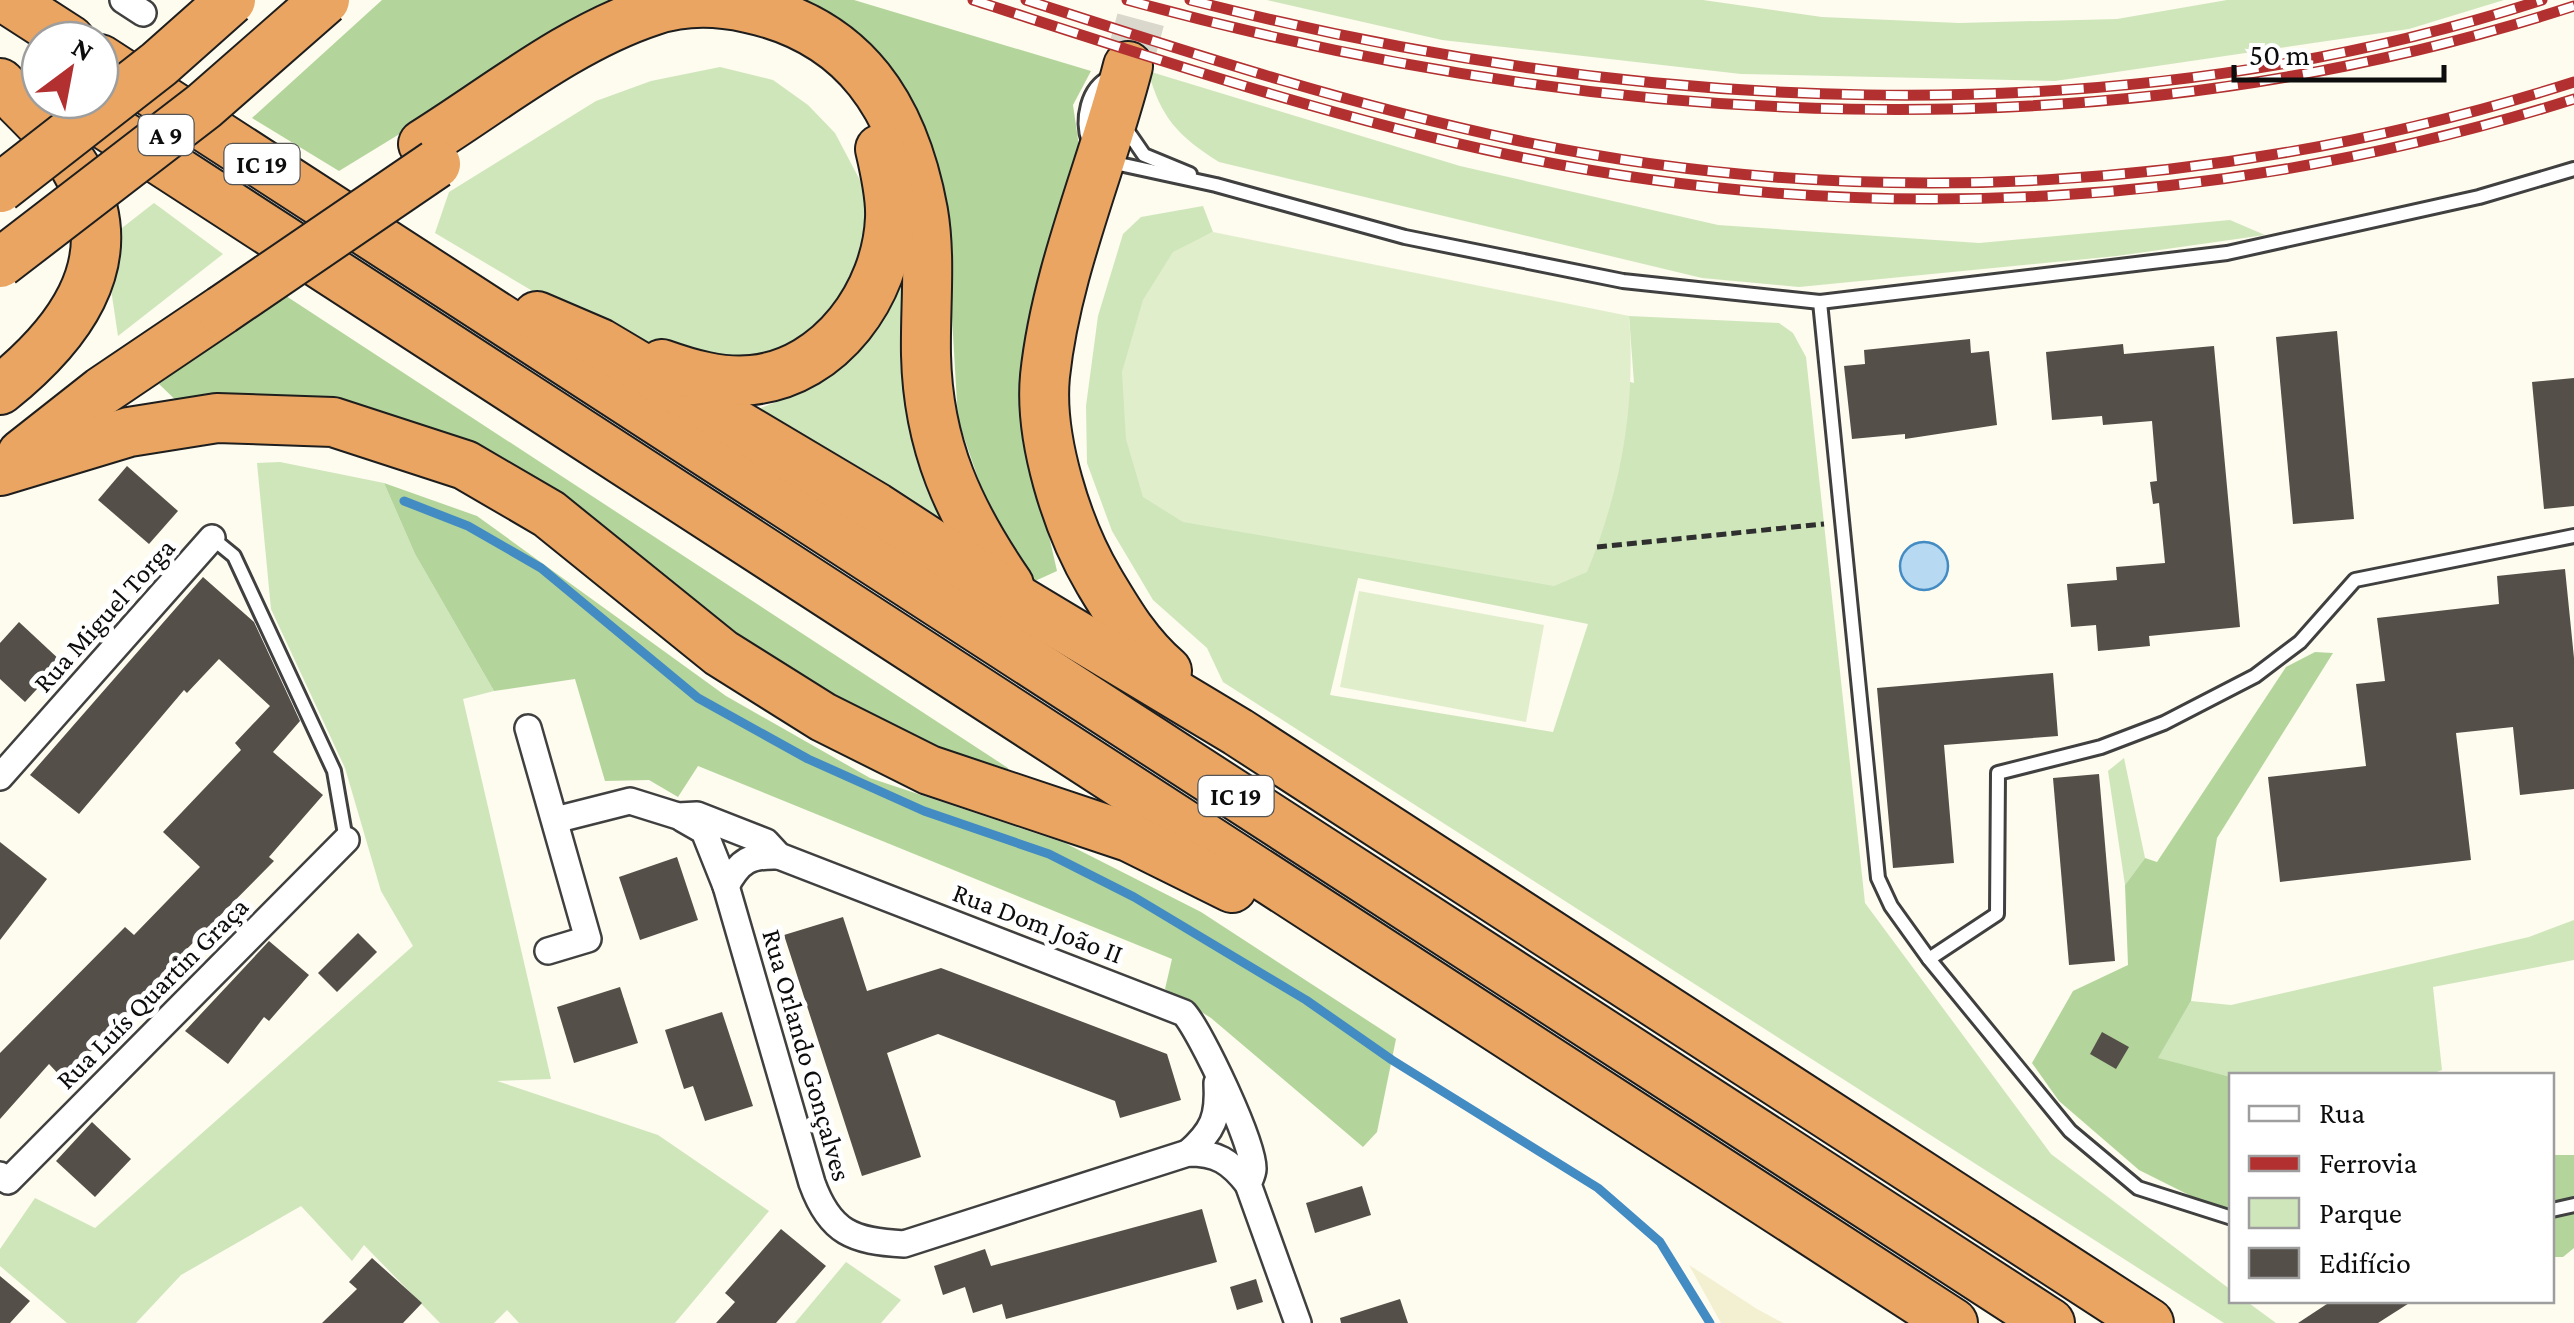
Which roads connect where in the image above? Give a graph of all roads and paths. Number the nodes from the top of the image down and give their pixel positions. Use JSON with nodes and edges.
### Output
{"nodes":[{"id":1,"x":8,"y":0,"type":"edge"},
{"id":2,"x":230,"y":0,"type":"edge"},
{"id":3,"x":325,"y":0,"type":"edge"},
{"id":4,"x":39,"y":20,"type":"edge"},
{"id":5,"x":120,"y":73,"type":"edge"},
{"id":6,"x":1125,"y":78,"type":"joint"},
{"id":7,"x":0,"y":83,"type":"edge"},
{"id":8,"x":98,"y":120,"type":"edge"},
{"id":9,"x":429,"y":154,"type":"junction"},
{"id":10,"x":2574,"y":169,"type":"edge"},
{"id":11,"x":1111,"y":178,"type":"junction"},
{"id":12,"x":1216,"y":185,"type":"junction"},
{"id":13,"x":0,"y":188,"type":"edge"},
{"id":14,"x":0,"y":262,"type":"edge"},
{"id":15,"x":423,"y":268,"type":"junction"},
{"id":16,"x":216,"y":300,"type":"junction"},
{"id":17,"x":1820,"y":302,"type":"junction"},
{"id":18,"x":600,"y":343,"type":"junction"},
{"id":19,"x":0,"y":390,"type":"edge"},
{"id":20,"x":0,"y":429,"type":"edge"},
{"id":21,"x":0,"y":471,"type":"edge"},
{"id":22,"x":1842,"y":522,"type":"junction"},
{"id":23,"x":2574,"y":536,"type":"edge"},
{"id":24,"x":212,"y":538,"type":"joint"},
{"id":25,"x":1598,"y":548,"type":"dead end"},
{"id":26,"x":1020,"y":601,"type":"junction"},
{"id":27,"x":528,"y":728,"type":"dead end"},
{"id":28,"x":1238,"y":732,"type":"junction"},
{"id":29,"x":0,"y":776,"type":"edge"},
{"id":30,"x":678,"y":816,"type":"junction"},
{"id":31,"x":555,"y":820,"type":"junction"},
{"id":32,"x":346,"y":840,"type":"joint"},
{"id":33,"x":779,"y":856,"type":"junction"},
{"id":34,"x":726,"y":886,"type":"junction"},
{"id":35,"x":1348,"y":934,"type":"junction"},
{"id":36,"x":548,"y":951,"type":"dead end"},
{"id":37,"x":1929,"y":959,"type":"junction"},
{"id":38,"x":1216,"y":1078,"type":"junction"},
{"id":39,"x":1188,"y":1153,"type":"junction"},
{"id":40,"x":0,"y":1175,"type":"edge"},
{"id":41,"x":1248,"y":1184,"type":"junction"},
{"id":42,"x":2229,"y":1217,"type":"edge"},
{"id":43,"x":1298,"y":1323,"type":"edge"},
{"id":44,"x":1953,"y":1323,"type":"edge"},
{"id":45,"x":2050,"y":1323,"type":"edge"},
{"id":46,"x":2149,"y":1323,"type":"edge"}],
"edges":[{"from":1,"to":4,"type":"highway"},
{"from":2,"to":13,"type":"highway","number":"A 9","bridge":true},
{"from":3,"to":14,"type":"highway","number":"A 9","bridge":true},
{"from":5,"to":15,"type":"highway","number":"IC 19"},
{"from":6,"to":11,"type":"highway"},
{"from":6,"to":12,"type":"lane"},
{"from":7,"to":19,"type":"highway"},
{"from":8,"to":35,"type":"highway","number":"IC 19"},
{"from":9,"to":16,"type":"highway","bridge":true},
{"from":9,"to":18,"type":"highway"},
{"from":9,"to":26,"type":"highway"},
{"from":10,"to":17,"type":"lane"},
{"from":11,"to":12,"type":"lane"},
{"from":11,"to":28,"type":"highway"},
{"from":12,"to":17,"type":"lane"},
{"from":15,"to":18,"type":"highway"},
{"from":15,"to":45,"type":"highway","number":"IC 19"},
{"from":16,"to":20,"type":"highway"},
{"from":16,"to":21,"type":"highway"},
{"from":17,"to":22,"type":"lane"},
{"from":18,"to":26,"type":"highway"},
{"from":21,"to":35,"type":"highway"},
{"from":22,"to":25,"type":"path"},
{"from":22,"to":37,"type":"lane"},
{"from":23,"to":37,"type":"lane"},
{"from":24,"to":29,"type":"street","name":"Rua Miguel Torga"},
{"from":24,"to":32,"type":"lane"},
{"from":26,"to":28,"type":"highway"},
{"from":27,"to":31,"type":"street"},
{"from":28,"to":46,"type":"highway"},
{"from":30,"to":31,"type":"street","name":"Rua Dom João II"},
{"from":30,"to":33,"type":"street","name":"Rua Dom João II"},
{"from":30,"to":34,"type":"street","name":"Rua Orlando Gonçalves"},
{"from":31,"to":36,"type":"street"},
{"from":32,"to":40,"type":"street","name":"Rua Luís Quartin Graça"},
{"from":33,"to":34,"type":"street"},
{"from":33,"to":38,"type":"street","name":"Rua Dom João II"},
{"from":34,"to":39,"type":"street","name":"Rua Orlando Gonçalves"},
{"from":35,"to":44,"type":"highway","number":"IC 19"},
{"from":37,"to":42,"type":"lane"},
{"from":38,"to":39,"type":"street"},
{"from":38,"to":41,"type":"street","name":"Rua Dom João II"},
{"from":39,"to":41,"type":"street"},
{"from":41,"to":43,"type":"street","name":"Rua Dom João II"}]}
